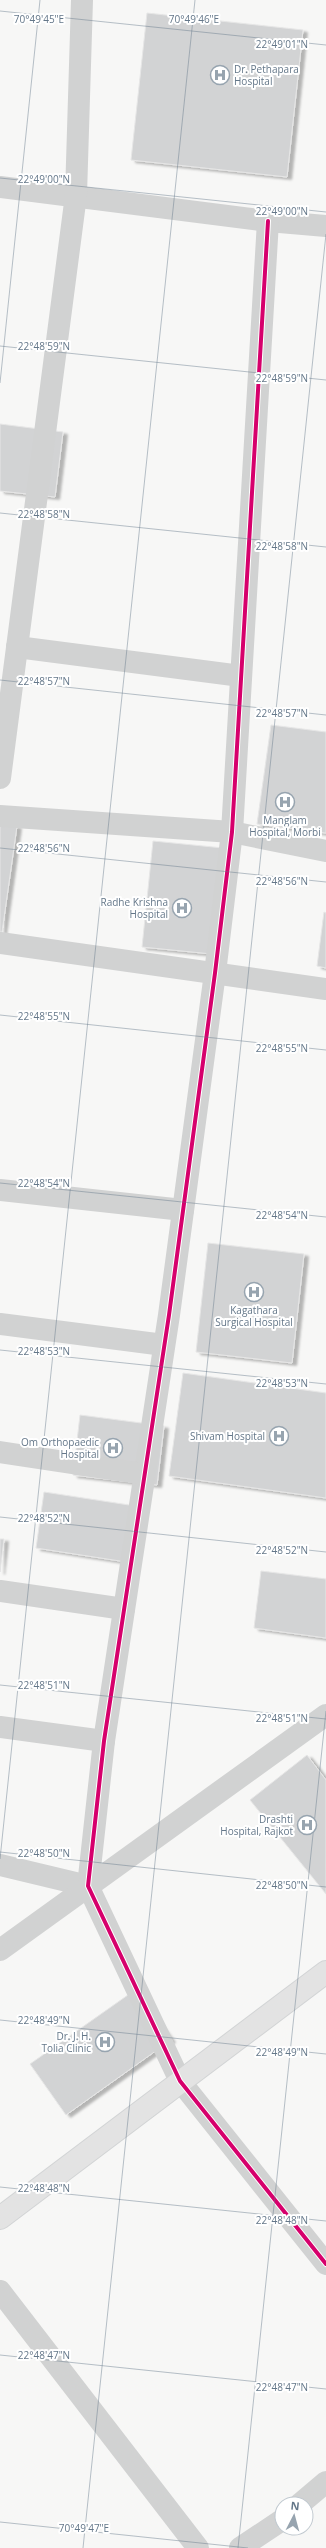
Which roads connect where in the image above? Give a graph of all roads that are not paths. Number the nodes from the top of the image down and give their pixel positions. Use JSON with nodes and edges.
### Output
{"nodes":[{"id":1,"x":82,"y":0,"type":"edge"},
{"id":2,"x":0,"y":187,"type":"edge"},
{"id":3,"x":76,"y":195,"type":"junction"},
{"id":4,"x":268,"y":221,"type":"junction"},
{"id":5,"x":326,"y":226,"type":"edge"},
{"id":6,"x":17,"y":647,"type":"junction"},
{"id":7,"x":241,"y":676,"type":"junction"},
{"id":8,"x":0,"y":778,"type":"edge"},
{"id":9,"x":0,"y":816,"type":"edge"},
{"id":10,"x":232,"y":832,"type":"junction"},
{"id":11,"x":326,"y":851,"type":"edge"},
{"id":12,"x":0,"y":943,"type":"edge"},
{"id":13,"x":215,"y":973,"type":"junction"},
{"id":14,"x":326,"y":989,"type":"edge"},
{"id":15,"x":0,"y":1190,"type":"edge"},
{"id":16,"x":183,"y":1210,"type":"junction"},
{"id":17,"x":0,"y":1324,"type":"edge"},
{"id":18,"x":164,"y":1345,"type":"junction"},
{"id":19,"x":0,"y":1452,"type":"edge"},
{"id":20,"x":144,"y":1474,"type":"junction"},
{"id":21,"x":0,"y":1591,"type":"edge"},
{"id":22,"x":124,"y":1609,"type":"junction"},
{"id":23,"x":326,"y":1715,"type":"edge"},
{"id":24,"x":0,"y":1727,"type":"edge"},
{"id":25,"x":104,"y":1741,"type":"junction"},
{"id":26,"x":0,"y":1865,"type":"edge"},
{"id":27,"x":88,"y":1886,"type":"junction"},
{"id":28,"x":0,"y":1950,"type":"edge"},
{"id":29,"x":326,"y":1972,"type":"edge"},
{"id":30,"x":180,"y":2082,"type":"junction"},
{"id":31,"x":0,"y":2218,"type":"edge"},
{"id":32,"x":326,"y":2264,"type":"edge"},
{"id":33,"x":0,"y":2291,"type":"edge"},
{"id":34,"x":326,"y":2482,"type":"edge"},
{"id":35,"x":309,"y":2496,"type":"edge"},
{"id":36,"x":274,"y":2525,"type":"edge"},
{"id":37,"x":198,"y":2548,"type":"edge"},
{"id":38,"x":240,"y":2548,"type":"edge"}],
"edges":[{"from":1,"to":3,"type":"street"},
{"from":2,"to":3,"type":"street"},
{"from":3,"to":4,"type":"street"},
{"from":3,"to":6,"type":"street"},
{"from":4,"to":5,"type":"street"},
{"from":4,"to":7,"type":"street"},
{"from":6,"to":7,"type":"street"},
{"from":6,"to":8,"type":"street"},
{"from":7,"to":10,"type":"street"},
{"from":9,"to":10,"type":"street"},
{"from":10,"to":11,"type":"street"},
{"from":10,"to":13,"type":"street"},
{"from":12,"to":13,"type":"street"},
{"from":13,"to":14,"type":"street"},
{"from":13,"to":16,"type":"street"},
{"from":15,"to":16,"type":"street"},
{"from":16,"to":18,"type":"street"},
{"from":17,"to":18,"type":"street"},
{"from":18,"to":20,"type":"street"},
{"from":19,"to":20,"type":"street"},
{"from":20,"to":22,"type":"street"},
{"from":21,"to":22,"type":"street"},
{"from":22,"to":25,"type":"street"},
{"from":23,"to":27,"type":"street"},
{"from":24,"to":25,"type":"street"},
{"from":25,"to":27,"type":"street"},
{"from":26,"to":27,"type":"street"},
{"from":27,"to":28,"type":"street"},
{"from":27,"to":30,"type":"street"},
{"from":29,"to":30,"type":"main road"},
{"from":30,"to":31,"type":"main road"},
{"from":30,"to":32,"type":"street"},
{"from":33,"to":37,"type":"street"},
{"from":34,"to":35,"type":"street"},
{"from":36,"to":38,"type":"street"}]}
